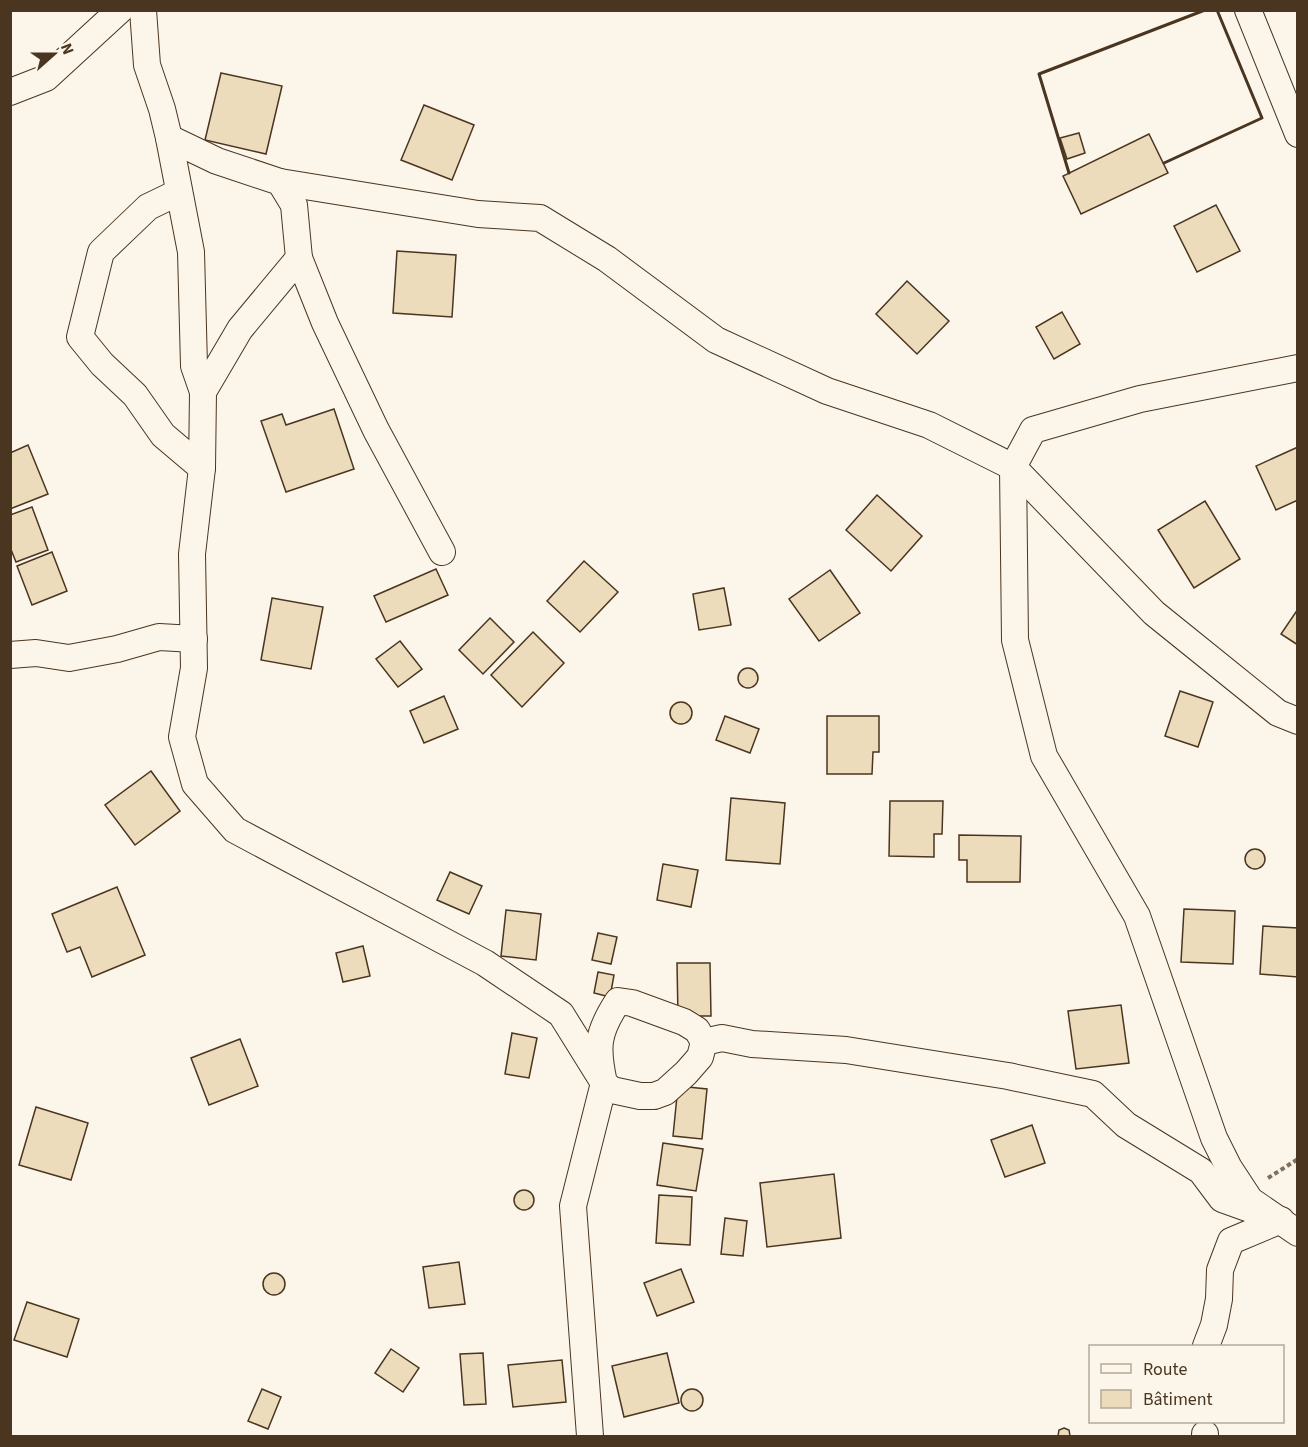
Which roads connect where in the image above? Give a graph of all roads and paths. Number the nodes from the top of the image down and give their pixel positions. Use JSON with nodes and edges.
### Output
{"nodes":[{"id":1,"x":120,"y":10,"type":"edge"},
{"id":2,"x":143,"y":10,"type":"edge"},
{"id":3,"x":1248,"y":10,"type":"edge"},
{"id":4,"x":10,"y":92,"type":"edge"},
{"id":5,"x":1298,"y":134,"type":"edge"},
{"id":6,"x":169,"y":138,"type":"junction"},
{"id":7,"x":280,"y":182,"type":"junction"},
{"id":8,"x":178,"y":192,"type":"junction"},
{"id":9,"x":299,"y":258,"type":"junction"},
{"id":10,"x":1298,"y":368,"type":"edge"},
{"id":11,"x":203,"y":392,"type":"junction"},
{"id":12,"x":1013,"y":467,"type":"junction"},
{"id":13,"x":202,"y":468,"type":"junction"},
{"id":14,"x":442,"y":552,"type":"dead end"},
{"id":15,"x":194,"y":639,"type":"junction"},
{"id":16,"x":10,"y":655,"type":"edge"},
{"id":17,"x":1298,"y":721,"type":"edge"},
{"id":18,"x":704,"y":1042,"type":"junction"},
{"id":19,"x":604,"y":1083,"type":"junction"},
{"id":20,"x":1298,"y":1159,"type":"edge"},
{"id":21,"x":1250,"y":1200,"type":"junction"},
{"id":22,"x":1289,"y":1227,"type":"edge"},
{"id":23,"x":1207,"y":1345,"type":"edge"},
{"id":24,"x":590,"y":1437,"type":"edge"}],
"edges":[{"from":1,"to":4,"type":"street"},
{"from":2,"to":6,"type":"street"},
{"from":3,"to":5,"type":"street"},
{"from":6,"to":7,"type":"street"},
{"from":6,"to":8,"type":"street"},
{"from":7,"to":9,"type":"street"},
{"from":7,"to":12,"type":"street"},
{"from":8,"to":11,"type":"street"},
{"from":8,"to":13,"type":"street"},
{"from":9,"to":11,"type":"street"},
{"from":9,"to":14,"type":"street"},
{"from":10,"to":12,"type":"street"},
{"from":11,"to":13,"type":"street"},
{"from":12,"to":17,"type":"street"},
{"from":12,"to":21,"type":"street"},
{"from":13,"to":15,"type":"street"},
{"from":15,"to":16,"type":"street"},
{"from":15,"to":19,"type":"street"},
{"from":18,"to":19,"type":"street"},
{"from":18,"to":19,"type":"street"},
{"from":18,"to":22,"type":"street"},
{"from":19,"to":24,"type":"street"},
{"from":20,"to":21,"type":"path"},
{"from":21,"to":22,"type":"street"},
{"from":22,"to":23,"type":"street"}]}
